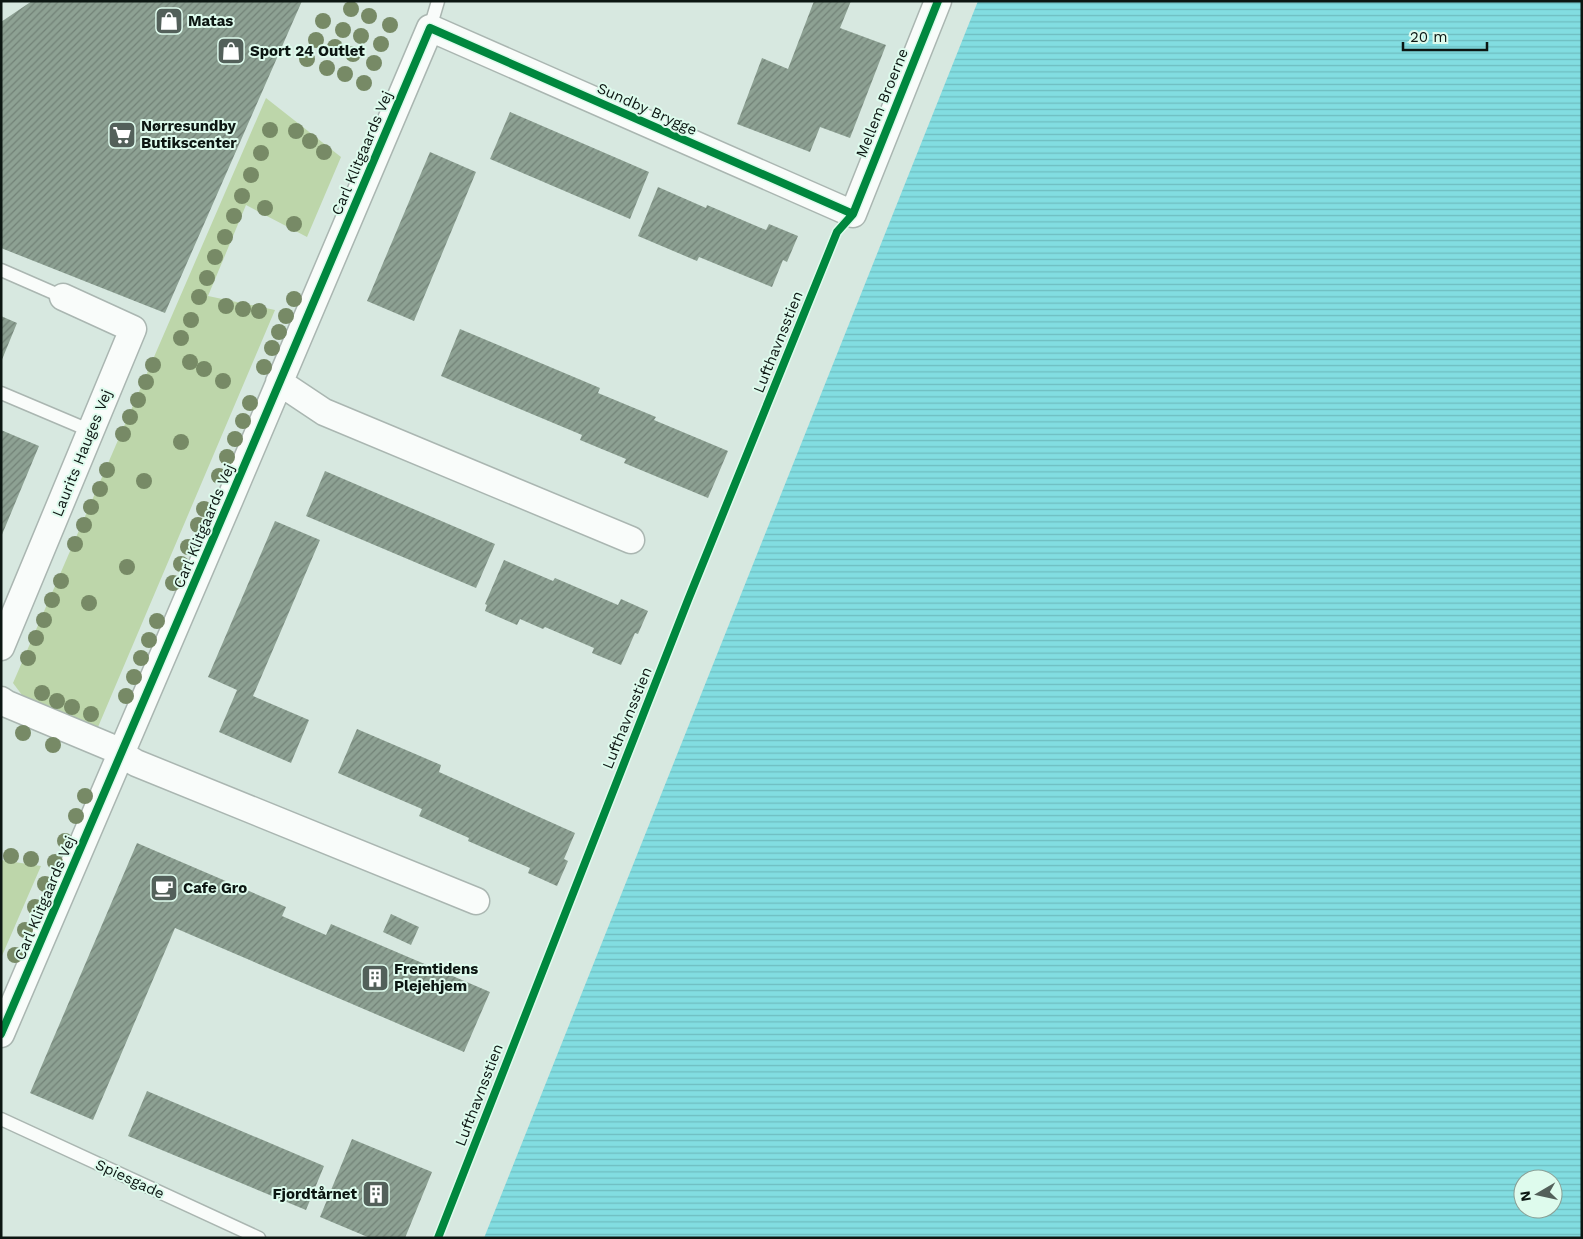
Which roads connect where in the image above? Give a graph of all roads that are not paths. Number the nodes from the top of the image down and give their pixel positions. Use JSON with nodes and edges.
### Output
{"nodes":[{"id":1,"x":438,"y":1,"type":"edge"},
{"id":2,"x":938,"y":1,"type":"edge"},
{"id":3,"x":430,"y":28,"type":"junction"},
{"id":4,"x":852,"y":214,"type":"joint"},
{"id":5,"x":1,"y":270,"type":"edge"},
{"id":6,"x":63,"y":297,"type":"joint"},
{"id":7,"x":279,"y":382,"type":"junction"},
{"id":8,"x":1,"y":393,"type":"edge"},
{"id":9,"x":91,"y":431,"type":"junction"},
{"id":10,"x":631,"y":540,"type":"dead end"},
{"id":11,"x":1,"y":647,"type":"edge"},
{"id":12,"x":1,"y":700,"type":"edge"},
{"id":13,"x":122,"y":755,"type":"junction"},
{"id":14,"x":476,"y":901,"type":"dead end"},
{"id":15,"x":1,"y":1034,"type":"edge"},
{"id":16,"x":1,"y":1120,"type":"edge"},
{"id":17,"x":258,"y":1238,"type":"edge"}],
"edges":[{"from":1,"to":3,"type":"lane"},
{"from":2,"to":4,"type":"street","name":"Mellem Broerne"},
{"from":3,"to":4,"type":"street","name":"Sundby Brygge"},
{"from":3,"to":7,"type":"street","name":"Carl Klitgaards Vej"},
{"from":5,"to":6,"type":"lane"},
{"from":6,"to":9,"type":"street","name":"Laurits Hauges Vej"},
{"from":7,"to":10,"type":"street"},
{"from":7,"to":13,"type":"street","name":"Carl Klitgaards Vej"},
{"from":8,"to":9,"type":"lane"},
{"from":9,"to":11,"type":"street","name":"Laurits Hauges Vej"},
{"from":12,"to":13,"type":"street"},
{"from":13,"to":14,"type":"street"},
{"from":13,"to":15,"type":"street","name":"Carl Klitgaards Vej"},
{"from":16,"to":17,"type":"lane","name":"Spiesgade"}]}
